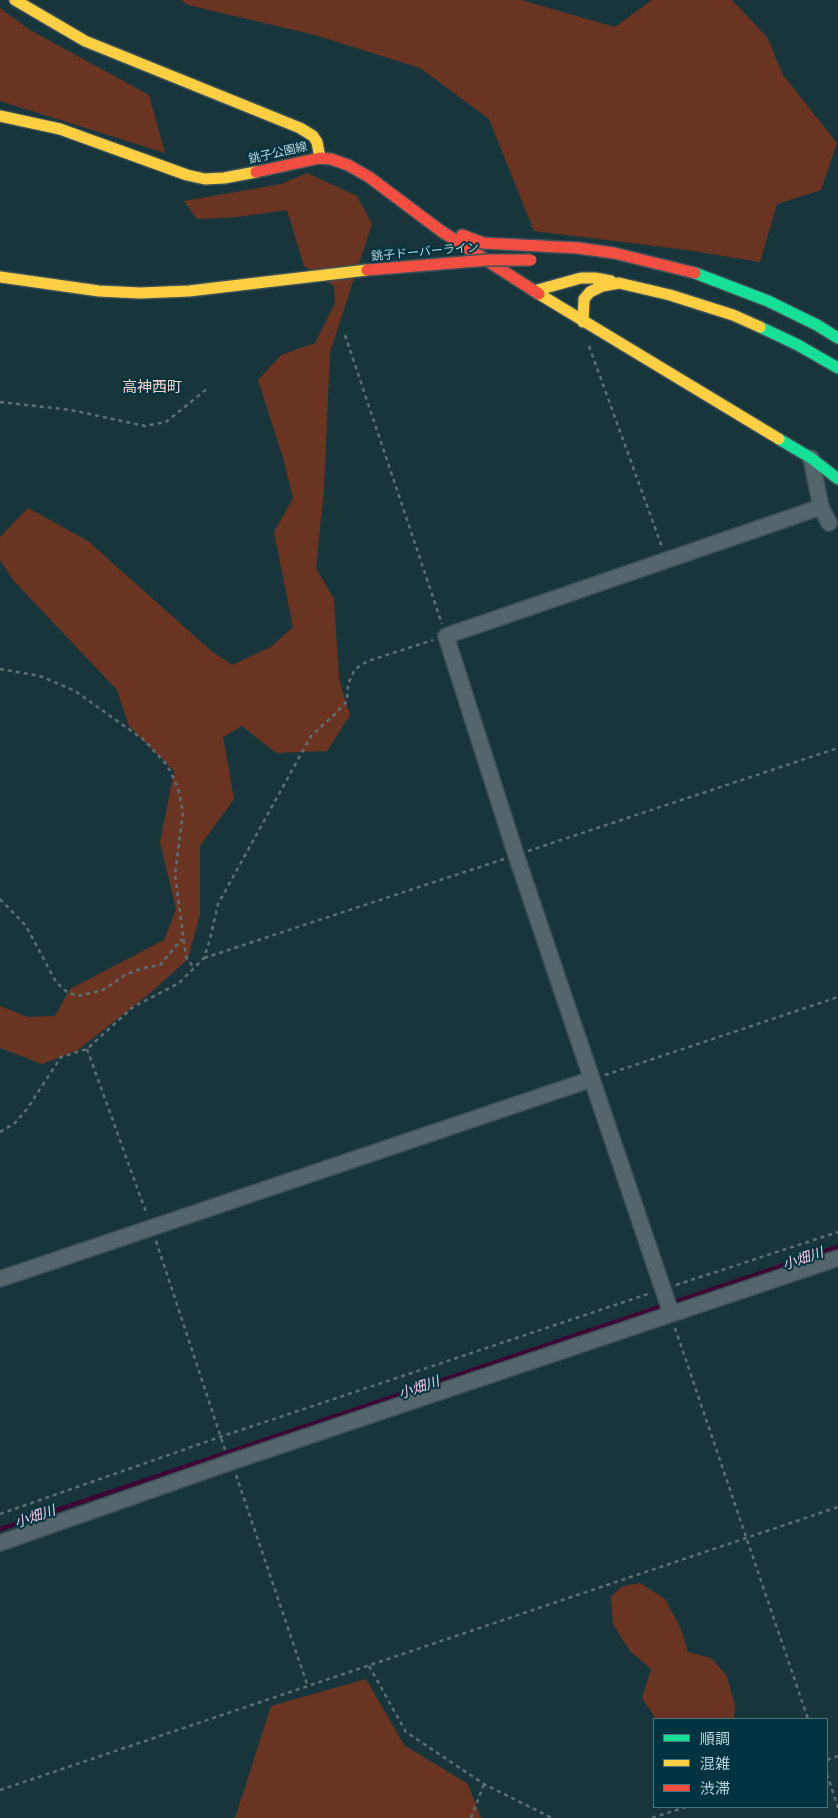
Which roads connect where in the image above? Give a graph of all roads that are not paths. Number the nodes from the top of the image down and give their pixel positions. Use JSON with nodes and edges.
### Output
{"nodes":[{"id":1,"x":15,"y":0,"type":"edge"},
{"id":2,"x":0,"y":116,"type":"edge"},
{"id":3,"x":320,"y":158,"type":"junction"},
{"id":4,"x":441,"y":231,"type":"junction"},
{"id":5,"x":535,"y":260,"type":"dead end"},
{"id":6,"x":0,"y":277,"type":"edge"},
{"id":7,"x":619,"y":283,"type":"junction"},
{"id":8,"x":534,"y":290,"type":"junction"},
{"id":9,"x":586,"y":324,"type":"junction"},
{"id":10,"x":838,"y":338,"type":"edge"},
{"id":11,"x":838,"y":368,"type":"edge"},
{"id":12,"x":811,"y":458,"type":"junction"},
{"id":13,"x":838,"y":479,"type":"edge"},
{"id":14,"x":821,"y":507,"type":"junction"},
{"id":15,"x":829,"y":522,"type":"dead end"},
{"id":16,"x":592,"y":1079,"type":"junction"},
{"id":17,"x":838,"y":1258,"type":"edge"},
{"id":18,"x":0,"y":1279,"type":"edge"},
{"id":19,"x":671,"y":1313,"type":"junction"},
{"id":20,"x":0,"y":1543,"type":"edge"}],
"edges":[{"from":1,"to":3,"type":"main road"},
{"from":2,"to":3,"type":"main road","name":"銚子公園線"},
{"from":3,"to":4,"type":"main road","name":"銚子公園線"},
{"from":4,"to":8,"type":"main road","name":"銚子公園線"},
{"from":4,"to":10,"type":"main road"},
{"from":5,"to":6,"type":"main road","name":"銚子ドーバーライン","bridge":true},
{"from":7,"to":8,"type":"main road"},
{"from":7,"to":9,"type":"main road"},
{"from":7,"to":11,"type":"main road"},
{"from":8,"to":9,"type":"main road","name":"銚子公園線"},
{"from":9,"to":12,"type":"main road","name":"銚子公園線"},
{"from":12,"to":13,"type":"main road","name":"銚子公園線"},
{"from":12,"to":14,"type":"street"},
{"from":14,"to":15,"type":"street"},
{"from":14,"to":16,"type":"street"},
{"from":16,"to":18,"type":"street"},
{"from":16,"to":19,"type":"street"},
{"from":17,"to":19,"type":"street"},
{"from":19,"to":20,"type":"street"}]}
